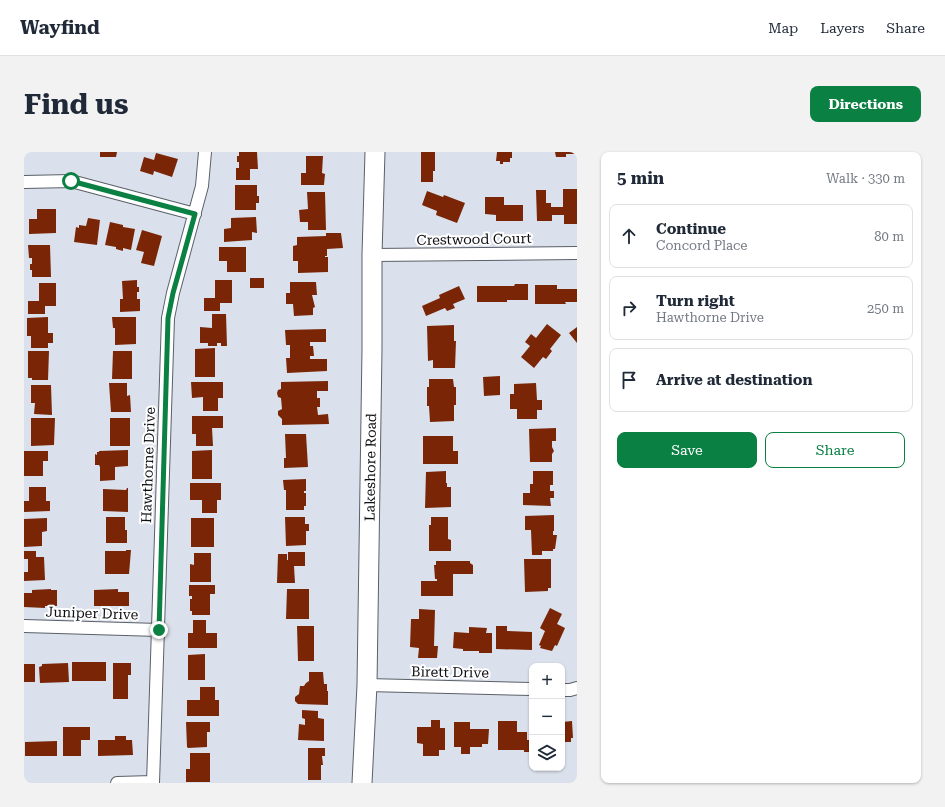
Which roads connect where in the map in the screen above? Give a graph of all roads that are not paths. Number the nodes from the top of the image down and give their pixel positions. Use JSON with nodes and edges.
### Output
{"nodes":[{"id":1,"x":205,"y":152,"type":"edge"},
{"id":2,"x":376,"y":152,"type":"edge"},
{"id":3,"x":24,"y":182,"type":"edge"},
{"id":4,"x":195,"y":214,"type":"junction"},
{"id":5,"x":577,"y":253,"type":"edge"},
{"id":6,"x":372,"y":255,"type":"junction"},
{"id":7,"x":24,"y":626,"type":"edge"},
{"id":8,"x":159,"y":630,"type":"junction"},
{"id":9,"x":367,"y":685,"type":"junction"},
{"id":10,"x":577,"y":688,"type":"edge"},
{"id":11,"x":529,"y":689,"type":"edge"},
{"id":12,"x":565,"y":690,"type":"edge"},
{"id":13,"x":117,"y":783,"type":"edge"},
{"id":14,"x":153,"y":783,"type":"edge"},
{"id":15,"x":362,"y":783,"type":"edge"}],
"edges":[{"from":1,"to":4,"type":"street","name":"Hawthorne Drive"},
{"from":2,"to":6,"type":"main road","name":"Lakeshore Road"},
{"from":3,"to":4,"type":"street"},
{"from":4,"to":8,"type":"street","name":"Hawthorne Drive"},
{"from":5,"to":6,"type":"street","name":"Crestwood Court"},
{"from":6,"to":9,"type":"main road","name":"Lakeshore Road"},
{"from":7,"to":8,"type":"street","name":"Juniper Drive"},
{"from":8,"to":14,"type":"street","name":"Hawthorne Drive"},
{"from":9,"to":11,"type":"street","name":"Birett Drive"},
{"from":9,"to":15,"type":"main road","name":"Lakeshore Road"},
{"from":10,"to":12,"type":"street"},
{"from":13,"to":14,"type":"street"}]}
